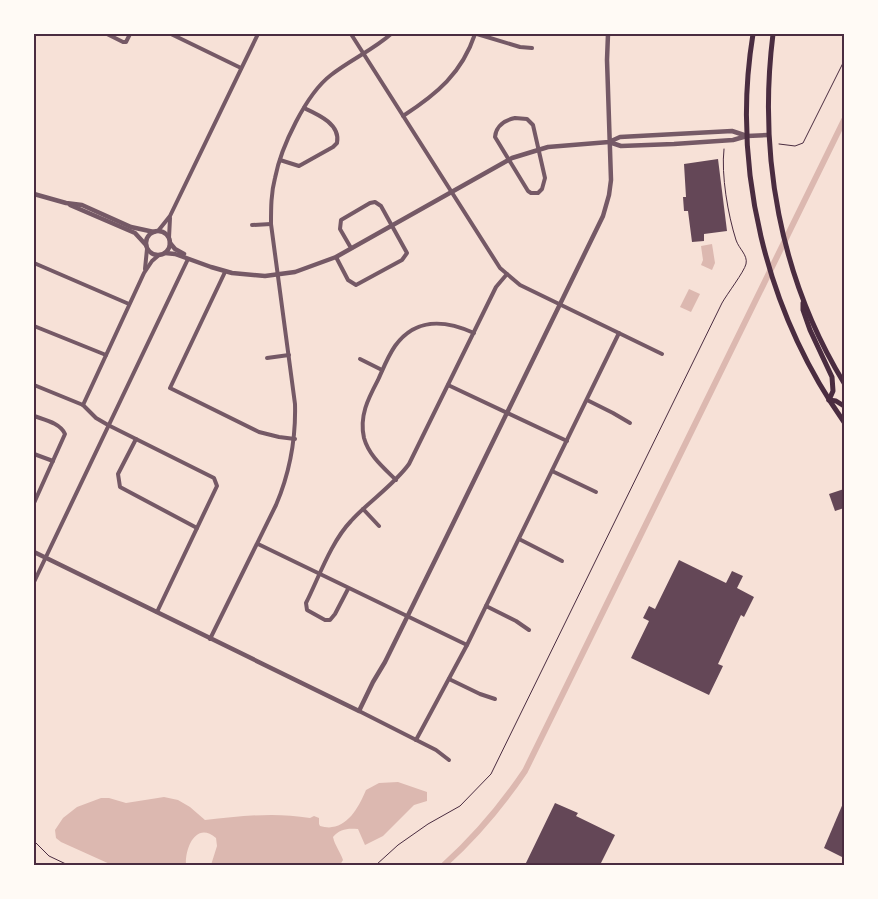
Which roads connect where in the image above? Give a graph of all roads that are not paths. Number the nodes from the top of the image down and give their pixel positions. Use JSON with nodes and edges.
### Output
{"nodes":[{"id":1,"x":107,"y":34,"type":"edge"},
{"id":2,"x":130,"y":34,"type":"edge"},
{"id":3,"x":171,"y":34,"type":"edge"},
{"id":4,"x":258,"y":34,"type":"edge"},
{"id":5,"x":351,"y":34,"type":"edge"},
{"id":6,"x":391,"y":34,"type":"edge"},
{"id":7,"x":476,"y":34,"type":"edge"},
{"id":8,"x":608,"y":34,"type":"edge"},
{"id":9,"x":753,"y":34,"type":"edge"},
{"id":10,"x":773,"y":34,"type":"edge"},
{"id":11,"x":532,"y":48,"type":"dead end"},
{"id":12,"x":363,"y":53,"type":"junction"},
{"id":13,"x":241,"y":68,"type":"junction"},
{"id":14,"x":304,"y":108,"type":"junction"},
{"id":15,"x":403,"y":116,"type":"junction"},
{"id":16,"x":768,"y":135,"type":"junction"},
{"id":17,"x":747,"y":136,"type":"junction"},
{"id":18,"x":609,"y":142,"type":"junction"},
{"id":19,"x":538,"y":149,"type":"junction"},
{"id":20,"x":280,"y":160,"type":"junction"},
{"id":21,"x":509,"y":160,"type":"junction"},
{"id":22,"x":451,"y":192,"type":"junction"},
{"id":23,"x":34,"y":194,"type":"edge"},
{"id":24,"x":66,"y":203,"type":"junction"},
{"id":25,"x":170,"y":216,"type":"junction"},
{"id":26,"x":271,"y":224,"type":"junction"},
{"id":27,"x":252,"y":225,"type":"dead end"},
{"id":28,"x":392,"y":225,"type":"junction"},
{"id":29,"x":156,"y":232,"type":"junction"},
{"id":30,"x":169,"y":240,"type":"junction"},
{"id":31,"x":146,"y":247,"type":"junction"},
{"id":32,"x":351,"y":248,"type":"junction"},
{"id":33,"x":165,"y":253,"type":"junction"},
{"id":34,"x":158,"y":255,"type":"junction"},
{"id":35,"x":336,"y":257,"type":"junction"},
{"id":36,"x":190,"y":260,"type":"junction"},
{"id":37,"x":34,"y":263,"type":"edge"},
{"id":38,"x":225,"y":272,"type":"junction"},
{"id":39,"x":144,"y":273,"type":"junction"},
{"id":40,"x":507,"y":274,"type":"junction"},
{"id":41,"x":278,"y":275,"type":"junction"},
{"id":42,"x":803,"y":300,"type":"junction"},
{"id":43,"x":129,"y":304,"type":"junction"},
{"id":44,"x":560,"y":304,"type":"junction"},
{"id":45,"x":34,"y":326,"type":"edge"},
{"id":46,"x":474,"y":333,"type":"junction"},
{"id":47,"x":619,"y":333,"type":"junction"},
{"id":48,"x":662,"y":354,"type":"dead end"},
{"id":49,"x":106,"y":355,"type":"junction"},
{"id":50,"x":289,"y":356,"type":"junction"},
{"id":51,"x":267,"y":358,"type":"dead end"},
{"id":52,"x":360,"y":359,"type":"dead end"},
{"id":53,"x":382,"y":370,"type":"junction"},
{"id":54,"x":844,"y":382,"type":"edge"},
{"id":55,"x":34,"y":384,"type":"edge"},
{"id":56,"x":448,"y":385,"type":"junction"},
{"id":57,"x":587,"y":400,"type":"junction"},
{"id":58,"x":829,"y":400,"type":"junction"},
{"id":59,"x":83,"y":404,"type":"junction"},
{"id":60,"x":844,"y":406,"type":"edge"},
{"id":61,"x":507,"y":414,"type":"junction"},
{"id":62,"x":34,"y":416,"type":"edge"},
{"id":63,"x":844,"y":422,"type":"edge"},
{"id":64,"x":630,"y":423,"type":"dead end"},
{"id":65,"x":108,"y":425,"type":"junction"},
{"id":66,"x":136,"y":438,"type":"junction"},
{"id":67,"x":295,"y":439,"type":"junction"},
{"id":68,"x":566,"y":441,"type":"junction"},
{"id":69,"x":34,"y":454,"type":"edge"},
{"id":70,"x":53,"y":461,"type":"junction"},
{"id":71,"x":552,"y":471,"type":"junction"},
{"id":72,"x":396,"y":480,"type":"junction"},
{"id":73,"x":596,"y":492,"type":"dead end"},
{"id":74,"x":34,"y":503,"type":"edge"},
{"id":75,"x":364,"y":509,"type":"junction"},
{"id":76,"x":379,"y":526,"type":"dead end"},
{"id":77,"x":198,"y":528,"type":"junction"},
{"id":78,"x":518,"y":540,"type":"junction"},
{"id":79,"x":258,"y":544,"type":"junction"},
{"id":80,"x":34,"y":552,"type":"edge"},
{"id":81,"x":46,"y":558,"type":"junction"},
{"id":82,"x":562,"y":561,"type":"dead end"},
{"id":83,"x":320,"y":575,"type":"junction"},
{"id":84,"x":34,"y":582,"type":"edge"},
{"id":85,"x":348,"y":589,"type":"junction"},
{"id":86,"x":486,"y":606,"type":"junction"},
{"id":87,"x":157,"y":612,"type":"junction"},
{"id":88,"x":408,"y":616,"type":"junction"},
{"id":89,"x":529,"y":630,"type":"dead end"},
{"id":90,"x":210,"y":638,"type":"junction"},
{"id":91,"x":467,"y":646,"type":"junction"},
{"id":92,"x":449,"y":679,"type":"junction"},
{"id":93,"x":495,"y":698,"type":"dead end"},
{"id":94,"x":359,"y":711,"type":"junction"},
{"id":95,"x":416,"y":740,"type":"junction"},
{"id":96,"x":449,"y":760,"type":"dead end"}],
"edges":[{"from":1,"to":2,"type":"street"},
{"from":3,"to":13,"type":"street"},
{"from":4,"to":13,"type":"street"},
{"from":5,"to":12,"type":"street"},
{"from":6,"to":12,"type":"street"},
{"from":7,"to":11,"type":"street"},
{"from":7,"to":15,"type":"street"},
{"from":8,"to":18,"type":"street"},
{"from":9,"to":17,"type":"main road"},
{"from":10,"to":16,"type":"main road"},
{"from":12,"to":14,"type":"street"},
{"from":12,"to":15,"type":"street"},
{"from":13,"to":25,"type":"street"},
{"from":14,"to":20,"type":"street"},
{"from":14,"to":20,"type":"street"},
{"from":15,"to":22,"type":"street"},
{"from":16,"to":17,"type":"street"},
{"from":16,"to":42,"type":"main road"},
{"from":17,"to":18,"type":"street"},
{"from":17,"to":18,"type":"street"},
{"from":17,"to":58,"type":"main road"},
{"from":18,"to":19,"type":"street"},
{"from":18,"to":44,"type":"street"},
{"from":19,"to":21,"type":"street"},
{"from":19,"to":21,"type":"street"},
{"from":19,"to":21,"type":"street"},
{"from":20,"to":26,"type":"street"},
{"from":21,"to":22,"type":"street"},
{"from":22,"to":28,"type":"street"},
{"from":22,"to":40,"type":"street"},
{"from":23,"to":24,"type":"street"},
{"from":24,"to":29,"type":"street"},
{"from":24,"to":31,"type":"street"},
{"from":25,"to":29,"type":"street"},
{"from":25,"to":30,"type":"street"},
{"from":26,"to":27,"type":"street"},
{"from":26,"to":41,"type":"street"},
{"from":28,"to":32,"type":"street"},
{"from":28,"to":32,"type":"street"},
{"from":28,"to":35,"type":"street"},
{"from":29,"to":30,"type":"street"},
{"from":29,"to":31,"type":"street"},
{"from":30,"to":33,"type":"street"},
{"from":30,"to":36,"type":"street"},
{"from":31,"to":34,"type":"street"},
{"from":31,"to":39,"type":"street"},
{"from":32,"to":35,"type":"street"},
{"from":33,"to":34,"type":"street"},
{"from":33,"to":36,"type":"street"},
{"from":34,"to":39,"type":"street"},
{"from":35,"to":41,"type":"street"},
{"from":36,"to":38,"type":"street"},
{"from":36,"to":65,"type":"street"},
{"from":37,"to":43,"type":"street"},
{"from":38,"to":41,"type":"street"},
{"from":38,"to":67,"type":"street"},
{"from":39,"to":43,"type":"street"},
{"from":40,"to":44,"type":"street"},
{"from":40,"to":46,"type":"street"},
{"from":41,"to":50,"type":"street"},
{"from":42,"to":54,"type":"main road"},
{"from":42,"to":58,"type":"main road"},
{"from":43,"to":49,"type":"street"},
{"from":44,"to":47,"type":"street"},
{"from":44,"to":61,"type":"street"},
{"from":45,"to":49,"type":"street"},
{"from":46,"to":53,"type":"street"},
{"from":46,"to":56,"type":"street"},
{"from":47,"to":48,"type":"street"},
{"from":47,"to":57,"type":"street"},
{"from":49,"to":59,"type":"street"},
{"from":50,"to":51,"type":"street"},
{"from":50,"to":67,"type":"street"},
{"from":52,"to":53,"type":"street"},
{"from":53,"to":72,"type":"street"},
{"from":55,"to":59,"type":"street"},
{"from":56,"to":61,"type":"street"},
{"from":56,"to":72,"type":"street"},
{"from":57,"to":64,"type":"street"},
{"from":57,"to":68,"type":"street"},
{"from":58,"to":60,"type":"main road"},
{"from":58,"to":63,"type":"main road"},
{"from":59,"to":65,"type":"street"},
{"from":61,"to":68,"type":"street"},
{"from":61,"to":88,"type":"street"},
{"from":62,"to":70,"type":"street"},
{"from":65,"to":66,"type":"street"},
{"from":65,"to":81,"type":"street"},
{"from":66,"to":77,"type":"street"},
{"from":66,"to":77,"type":"street"},
{"from":67,"to":79,"type":"street"},
{"from":68,"to":71,"type":"street"},
{"from":69,"to":70,"type":"street"},
{"from":70,"to":74,"type":"street"},
{"from":71,"to":73,"type":"street"},
{"from":71,"to":78,"type":"street"},
{"from":72,"to":75,"type":"street"},
{"from":75,"to":76,"type":"street"},
{"from":75,"to":83,"type":"street"},
{"from":77,"to":87,"type":"street"},
{"from":78,"to":82,"type":"street"},
{"from":78,"to":86,"type":"street"},
{"from":79,"to":83,"type":"street"},
{"from":79,"to":90,"type":"street"},
{"from":80,"to":81,"type":"street"},
{"from":81,"to":84,"type":"street"},
{"from":81,"to":87,"type":"street"},
{"from":83,"to":85,"type":"street"},
{"from":83,"to":85,"type":"street"},
{"from":85,"to":88,"type":"street"},
{"from":86,"to":89,"type":"street"},
{"from":86,"to":91,"type":"street"},
{"from":87,"to":90,"type":"street"},
{"from":88,"to":91,"type":"street"},
{"from":88,"to":94,"type":"street"},
{"from":90,"to":94,"type":"street"},
{"from":91,"to":92,"type":"street"},
{"from":92,"to":93,"type":"street"},
{"from":92,"to":95,"type":"street"},
{"from":94,"to":95,"type":"street"},
{"from":95,"to":96,"type":"street"}]}
